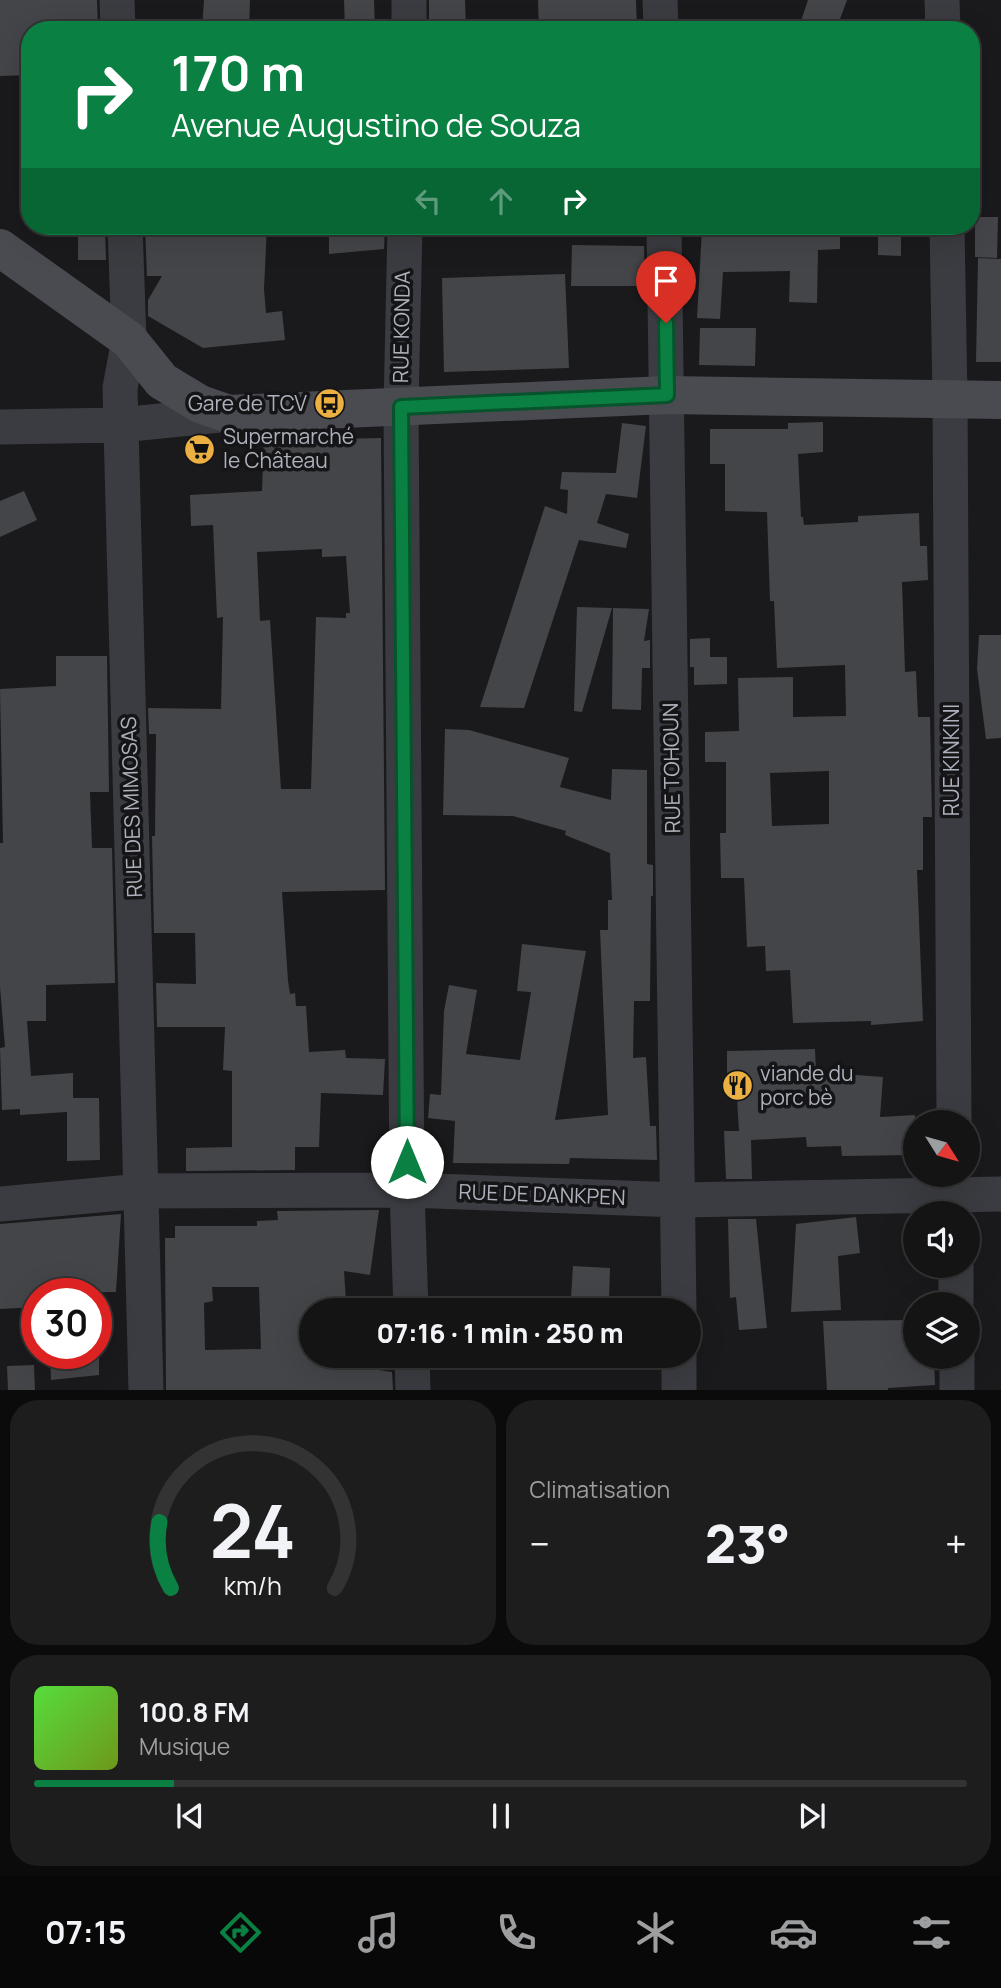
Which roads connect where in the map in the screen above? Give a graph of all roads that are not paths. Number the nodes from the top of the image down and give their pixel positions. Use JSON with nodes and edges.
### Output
{"nodes":[{"id":1,"x":117,"y":0,"type":"edge"},
{"id":2,"x":410,"y":0,"type":"edge"},
{"id":3,"x":660,"y":0,"type":"edge"},
{"id":4,"x":942,"y":0,"type":"edge"},
{"id":5,"x":118,"y":21,"type":"edge"},
{"id":6,"x":409,"y":21,"type":"edge"},
{"id":7,"x":661,"y":21,"type":"edge"},
{"id":8,"x":943,"y":21,"type":"edge"},
{"id":9,"x":125,"y":235,"type":"edge"},
{"id":10,"x":405,"y":235,"type":"edge"},
{"id":11,"x":664,"y":235,"type":"edge"},
{"id":12,"x":947,"y":235,"type":"edge"},
{"id":13,"x":0,"y":248,"type":"edge"},
{"id":14,"x":129,"y":340,"type":"junction"},
{"id":15,"x":667,"y":395,"type":"junction"},
{"id":16,"x":950,"y":398,"type":"junction"},
{"id":17,"x":1001,"y":400,"type":"edge"},
{"id":18,"x":401,"y":407,"type":"junction"},
{"id":19,"x":229,"y":414,"type":"junction"},
{"id":20,"x":121,"y":425,"type":"junction"},
{"id":21,"x":0,"y":427,"type":"edge"},
{"id":22,"x":954,"y":1110,"type":"edge"},
{"id":23,"x":407,"y":1190,"type":"junction"},
{"id":24,"x":142,"y":1191,"type":"junction"},
{"id":25,"x":955,"y":1194,"type":"edge"},
{"id":26,"x":1001,"y":1194,"type":"edge"},
{"id":27,"x":679,"y":1200,"type":"junction"},
{"id":28,"x":0,"y":1204,"type":"edge"},
{"id":29,"x":411,"y":1298,"type":"edge"},
{"id":30,"x":679,"y":1298,"type":"edge"},
{"id":31,"x":412,"y":1368,"type":"edge"},
{"id":32,"x":679,"y":1368,"type":"edge"},
{"id":33,"x":957,"y":1369,"type":"edge"},
{"id":34,"x":146,"y":1390,"type":"edge"},
{"id":35,"x":413,"y":1390,"type":"edge"},
{"id":36,"x":679,"y":1390,"type":"edge"},
{"id":37,"x":957,"y":1390,"type":"edge"}],
"edges":[{"from":1,"to":5,"type":"street"},
{"from":2,"to":6,"type":"street"},
{"from":3,"to":7,"type":"street"},
{"from":4,"to":8,"type":"street"},
{"from":9,"to":14,"type":"street","name":"RUE DES MIMOSAS"},
{"from":10,"to":18,"type":"street","name":"RUE KONDA"},
{"from":11,"to":15,"type":"street","name":"RUE TOHOUN"},
{"from":12,"to":16,"type":"street","name":"RUE KINKINI"},
{"from":13,"to":14,"type":"main road"},
{"from":14,"to":19,"type":"main road"},
{"from":14,"to":20,"type":"street","name":"RUE DES MIMOSAS"},
{"from":15,"to":16,"type":"main road"},
{"from":15,"to":18,"type":"main road"},
{"from":15,"to":27,"type":"street","name":"RUE TOHOUN"},
{"from":16,"to":17,"type":"main road"},
{"from":16,"to":22,"type":"street","name":"RUE KINKINI"},
{"from":18,"to":19,"type":"main road"},
{"from":18,"to":23,"type":"street","name":"RUE KONDA"},
{"from":19,"to":20,"type":"street"},
{"from":20,"to":21,"type":"street"},
{"from":20,"to":24,"type":"street","name":"RUE DES MIMOSAS"},
{"from":23,"to":24,"type":"street","name":"RUE DE DANKPEN"},
{"from":23,"to":27,"type":"street","name":"RUE DE DANKPEN"},
{"from":23,"to":29,"type":"street","name":"RUE KONDA"},
{"from":24,"to":28,"type":"street","name":"RUE DE DANKPEN"},
{"from":24,"to":34,"type":"street","name":"RUE DES MIMOSAS"},
{"from":25,"to":26,"type":"street","name":"RUE DE DANKPEN"},
{"from":25,"to":27,"type":"street","name":"RUE DE DANKPEN"},
{"from":27,"to":30,"type":"street","name":"RUE TOHOUN"},
{"from":31,"to":35,"type":"street"},
{"from":32,"to":36,"type":"street"},
{"from":33,"to":37,"type":"street"}]}
